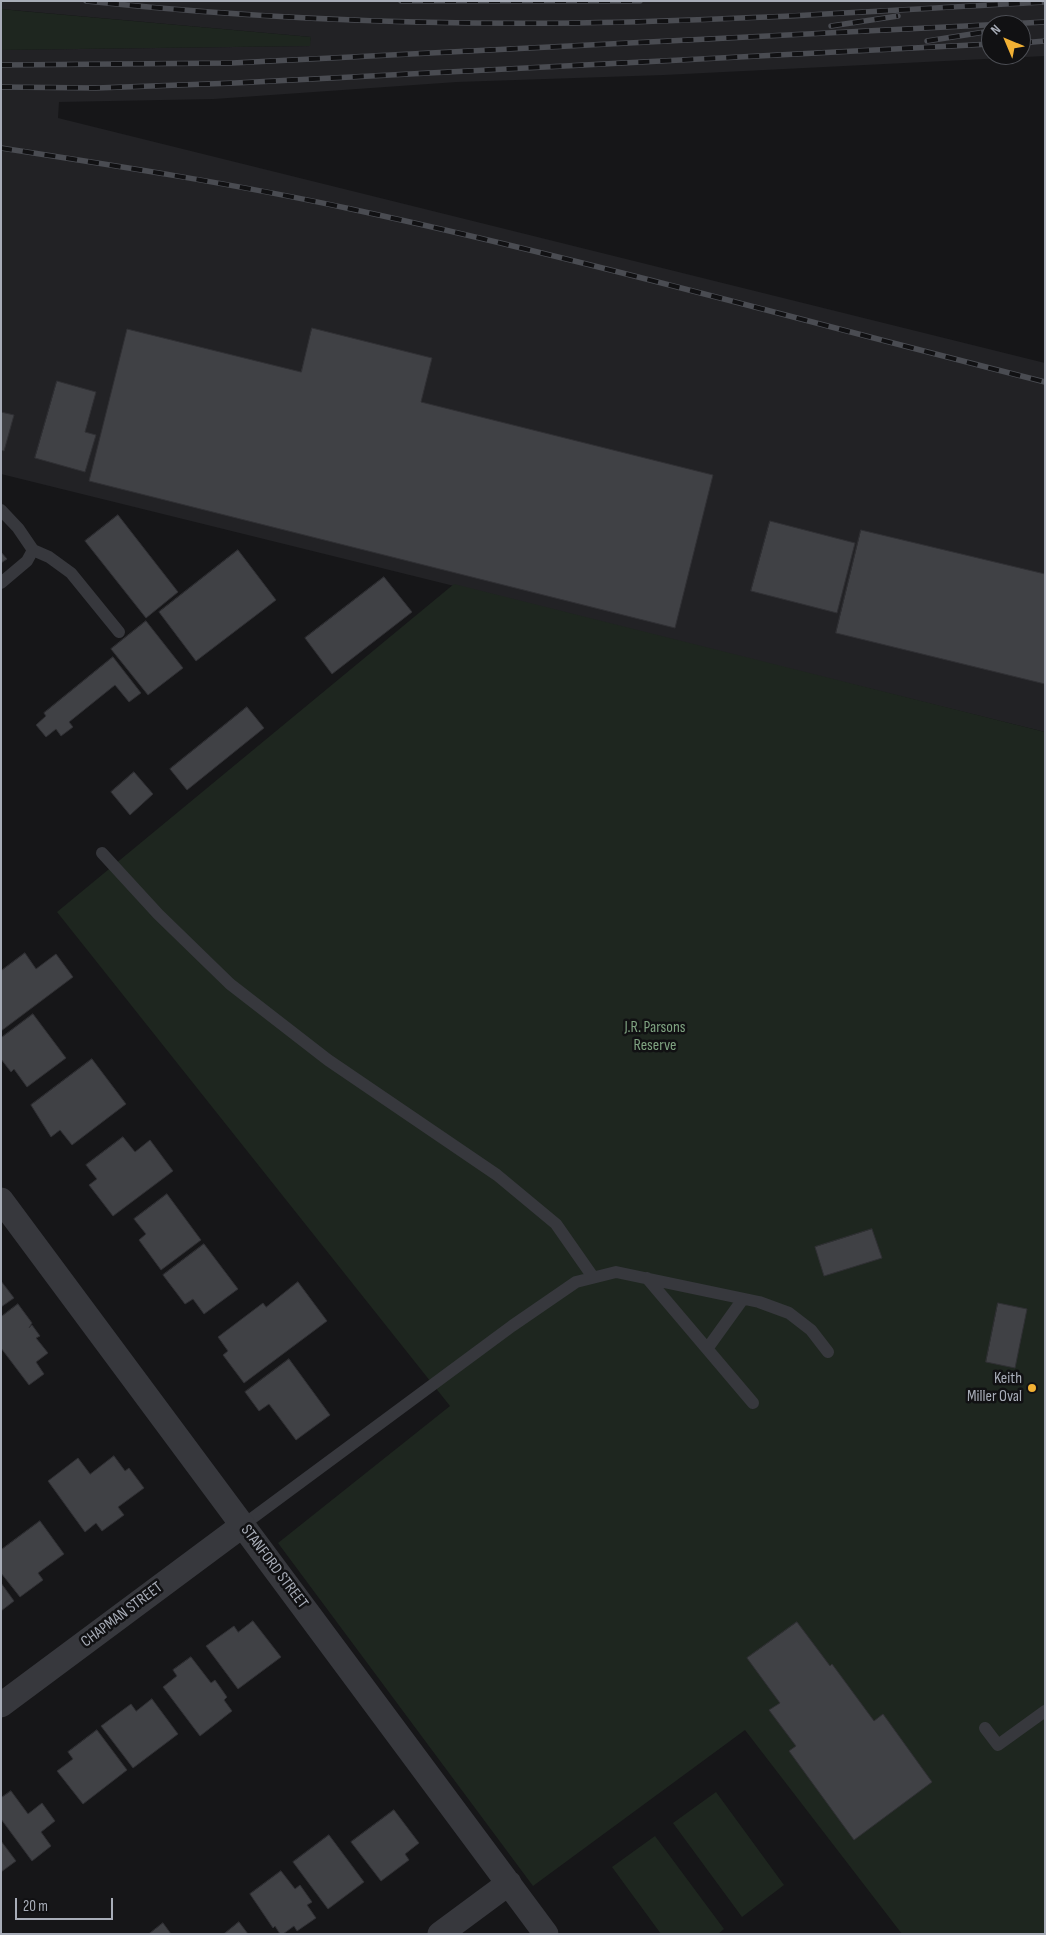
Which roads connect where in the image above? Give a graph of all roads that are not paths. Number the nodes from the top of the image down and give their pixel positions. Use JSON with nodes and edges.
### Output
{"nodes":[{"id":1,"x":1,"y":510,"type":"edge"},
{"id":2,"x":33,"y":550,"type":"junction"},
{"id":3,"x":1,"y":583,"type":"edge"},
{"id":4,"x":119,"y":632,"type":"dead end"},
{"id":5,"x":102,"y":853,"type":"dead end"},
{"id":6,"x":1,"y":1200,"type":"edge"},
{"id":7,"x":593,"y":1277,"type":"junction"},
{"id":8,"x":647,"y":1278,"type":"junction"},
{"id":9,"x":743,"y":1299,"type":"junction"},
{"id":10,"x":707,"y":1349,"type":"junction"},
{"id":11,"x":828,"y":1352,"type":"dead end"},
{"id":12,"x":753,"y":1403,"type":"dead end"},
{"id":13,"x":243,"y":1525,"type":"junction"},
{"id":14,"x":1,"y":1705,"type":"edge"},
{"id":15,"x":1045,"y":1712,"type":"edge"},
{"id":16,"x":985,"y":1728,"type":"dead end"},
{"id":17,"x":508,"y":1883,"type":"junction"},
{"id":18,"x":440,"y":1934,"type":"edge"},
{"id":19,"x":546,"y":1934,"type":"edge"}],
"edges":[{"from":1,"to":2,"type":"lane"},
{"from":2,"to":3,"type":"lane"},
{"from":2,"to":4,"type":"lane"},
{"from":5,"to":7,"type":"lane"},
{"from":6,"to":13,"type":"street","name":"STANFORD STREET"},
{"from":7,"to":8,"type":"lane"},
{"from":7,"to":13,"type":"lane"},
{"from":8,"to":9,"type":"lane"},
{"from":8,"to":10,"type":"lane"},
{"from":9,"to":10,"type":"lane"},
{"from":9,"to":11,"type":"lane"},
{"from":10,"to":12,"type":"lane"},
{"from":13,"to":14,"type":"street","name":"CHAPMAN STREET"},
{"from":13,"to":17,"type":"street","name":"STANFORD STREET"},
{"from":15,"to":16,"type":"lane"},
{"from":17,"to":18,"type":"street"},
{"from":17,"to":19,"type":"street","name":"STANFORD STREET"}]}
